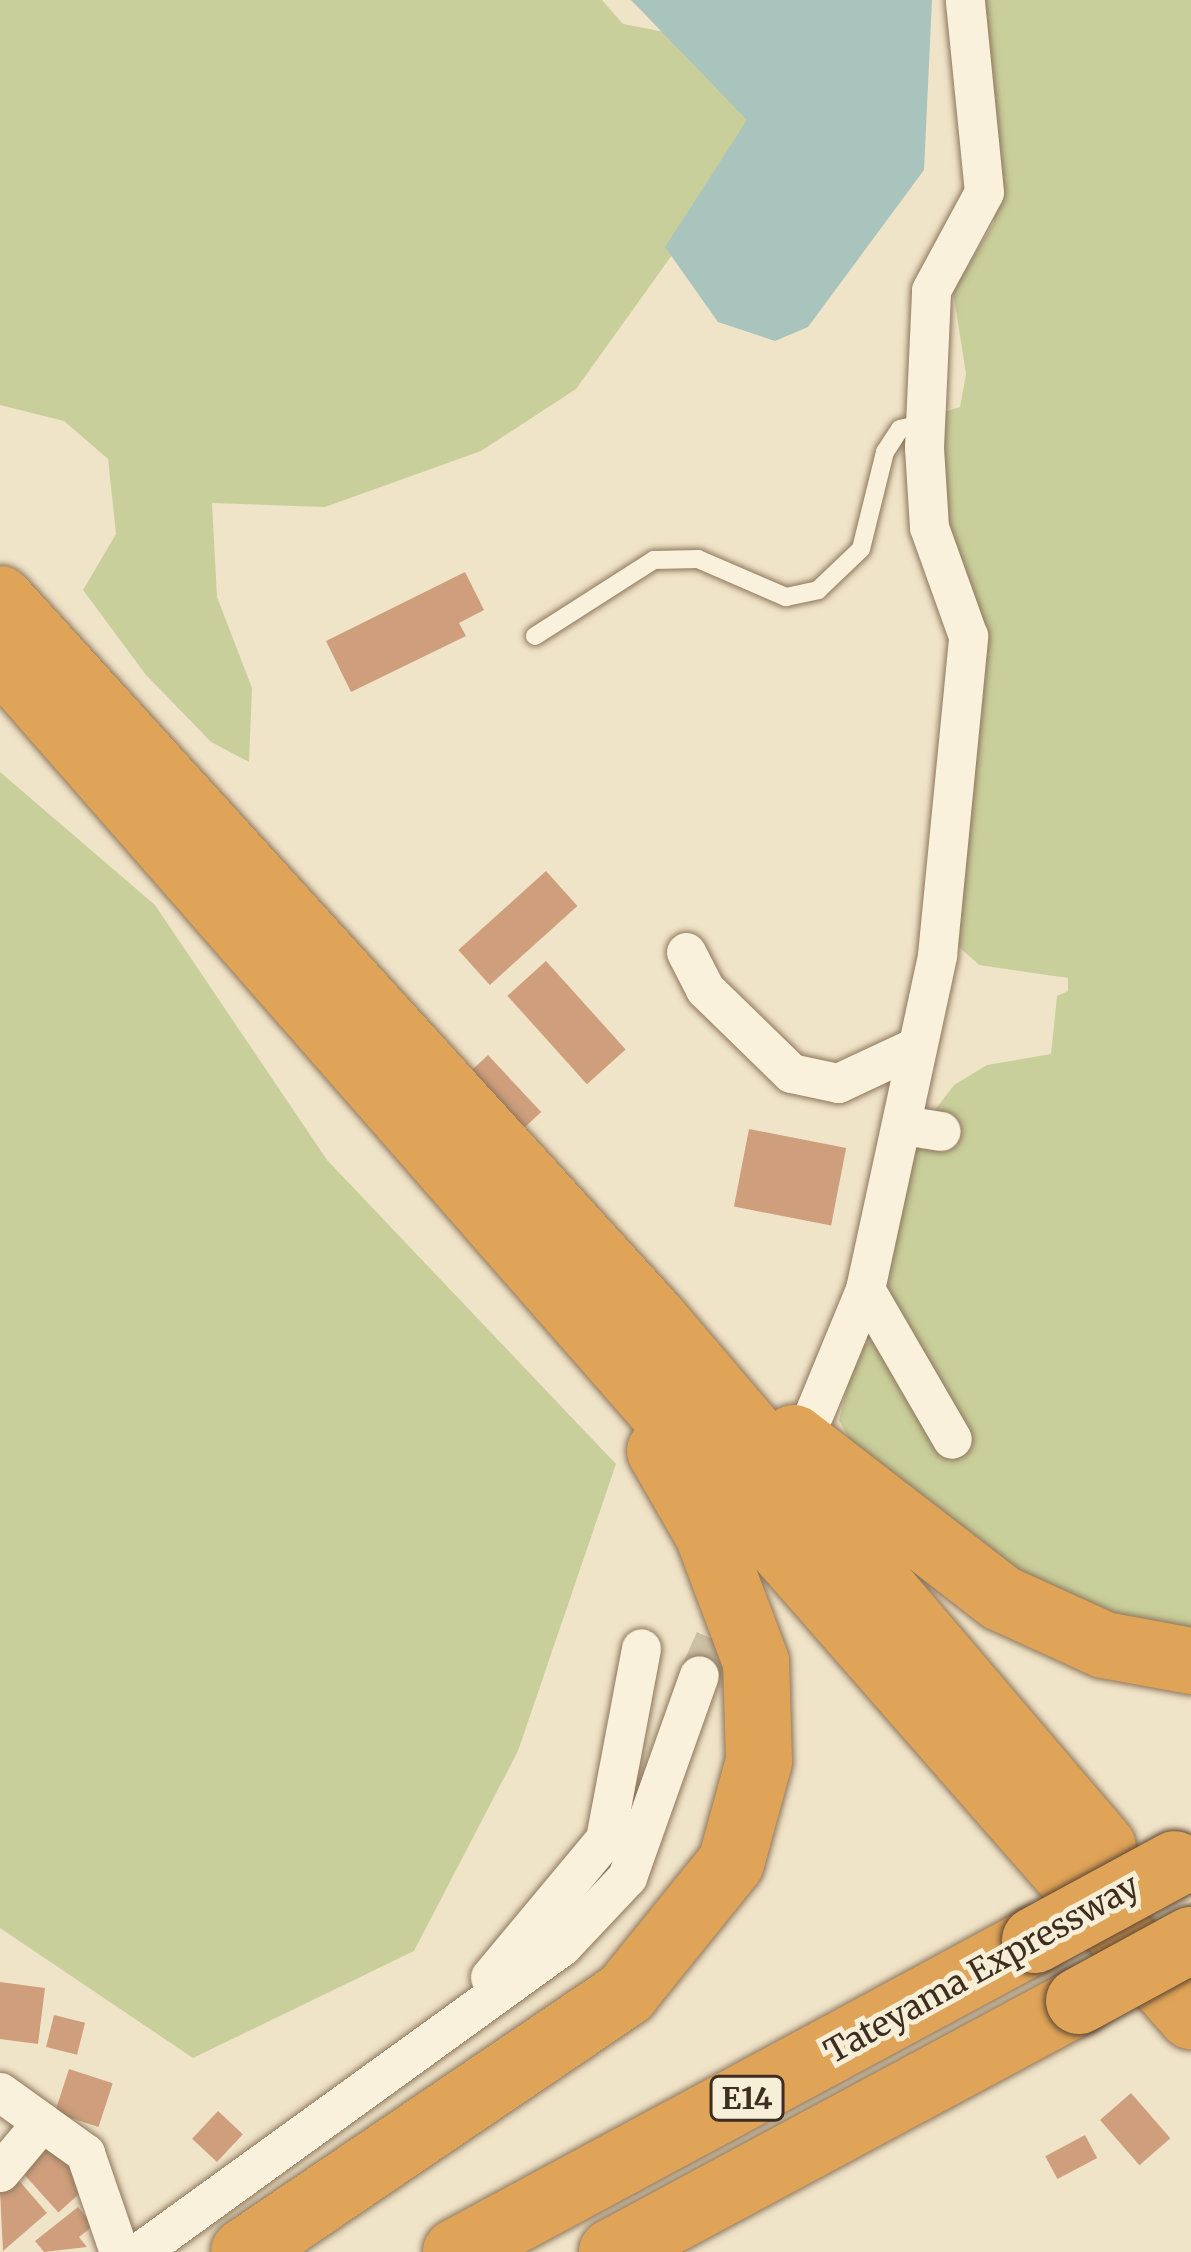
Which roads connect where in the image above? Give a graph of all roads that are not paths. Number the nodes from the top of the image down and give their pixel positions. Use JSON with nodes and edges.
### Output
{"nodes":[{"id":1,"x":965,"y":0,"type":"edge"},
{"id":2,"x":926,"y":423,"type":"junction"},
{"id":3,"x":0,"y":599,"type":"edge"},
{"id":4,"x":536,"y":637,"type":"dead end"},
{"id":5,"x":0,"y":655,"type":"edge"},
{"id":6,"x":686,"y":952,"type":"dead end"},
{"id":7,"x":917,"y":1046,"type":"junction"},
{"id":8,"x":866,"y":1289,"type":"junction"},
{"id":9,"x":633,"y":1335,"type":"junction"},
{"id":10,"x":814,"y":1413,"type":"dead end"},
{"id":11,"x":952,"y":1439,"type":"dead end"},
{"id":12,"x":641,"y":1648,"type":"dead end"},
{"id":13,"x":1191,"y":1661,"type":"edge"},
{"id":14,"x":699,"y":1675,"type":"tunnel mouth"},
{"id":15,"x":1183,"y":1860,"type":"edge"},
{"id":16,"x":1191,"y":1940,"type":"edge"},
{"id":17,"x":1191,"y":1951,"type":"edge"},
{"id":18,"x":1191,"y":2016,"type":"edge"},
{"id":19,"x":437,"y":2034,"type":"junction"},
{"id":20,"x":0,"y":2092,"type":"edge"},
{"id":21,"x":42,"y":2122,"type":"junction"},
{"id":22,"x":0,"y":2172,"type":"edge"},
{"id":23,"x":118,"y":2252,"type":"edge"},
{"id":24,"x":140,"y":2252,"type":"edge"},
{"id":25,"x":244,"y":2252,"type":"edge"},
{"id":26,"x":456,"y":2252,"type":"edge"},
{"id":27,"x":612,"y":2252,"type":"edge"}],
"edges":[{"from":1,"to":2,"type":"street"},
{"from":2,"to":4,"type":"lane"},
{"from":2,"to":7,"type":"street"},
{"from":3,"to":9,"type":"highway"},
{"from":5,"to":9,"type":"highway"},
{"from":6,"to":7,"type":"street"},
{"from":7,"to":8,"type":"street"},
{"from":8,"to":10,"type":"street"},
{"from":8,"to":11,"type":"street"},
{"from":9,"to":13,"type":"highway"},
{"from":9,"to":17,"type":"highway"},
{"from":9,"to":18,"type":"highway"},
{"from":9,"to":25,"type":"highway"},
{"from":12,"to":19,"type":"street"},
{"from":14,"to":19,"type":"street"},
{"from":15,"to":26,"type":"highway","name":"Tateyama Expressway","number":"E14","bridge":true},
{"from":16,"to":27,"type":"highway","number":"E14","bridge":true},
{"from":19,"to":24,"type":"street"},
{"from":20,"to":21,"type":"street"},
{"from":21,"to":22,"type":"street"},
{"from":21,"to":23,"type":"street"}]}
